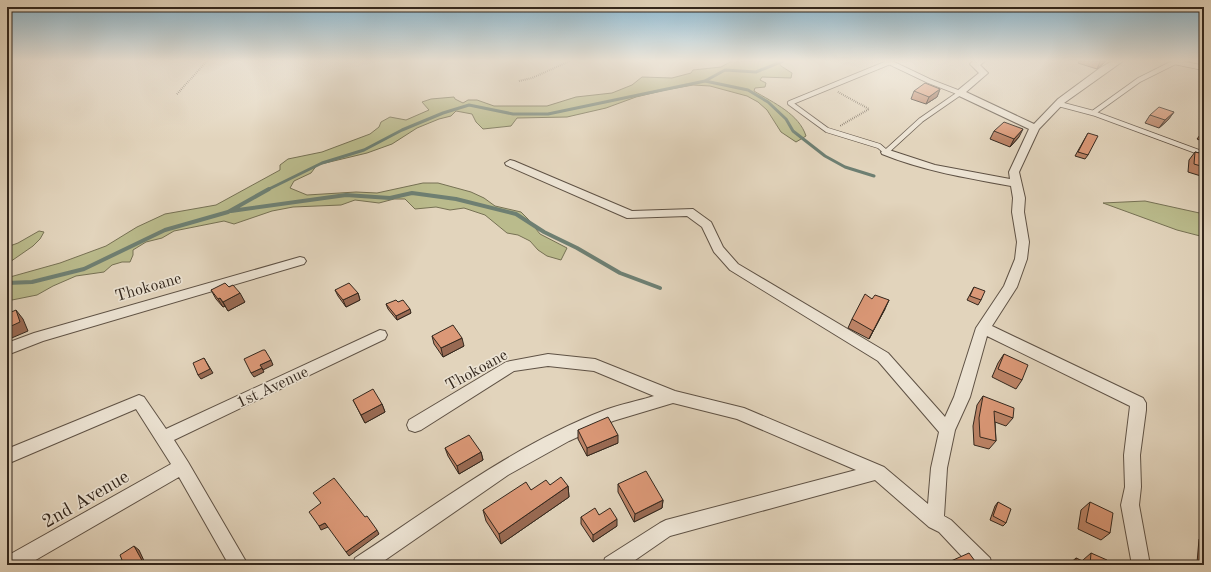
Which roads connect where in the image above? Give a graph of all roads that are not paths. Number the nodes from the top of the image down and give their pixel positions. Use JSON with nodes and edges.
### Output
{"nodes":[{"id":1,"x":827,"y":88,"type":"edge"},
{"id":2,"x":945,"y":88,"type":"edge"},
{"id":3,"x":966,"y":88,"type":"edge"},
{"id":4,"x":1079,"y":88,"type":"edge"},
{"id":5,"x":1129,"y":88,"type":"edge"},
{"id":6,"x":960,"y":93,"type":"junction"},
{"id":7,"x":1059,"y":104,"type":"junction"},
{"id":8,"x":1094,"y":113,"type":"junction"},
{"id":9,"x":1035,"y":128,"type":"junction"},
{"id":10,"x":886,"y":152,"type":"junction"},
{"id":11,"x":1204,"y":154,"type":"edge"},
{"id":12,"x":510,"y":163,"type":"dead end"},
{"id":13,"x":1017,"y":184,"type":"junction"},
{"id":14,"x":300,"y":261,"type":"dead end"},
{"id":15,"x":982,"y":328,"type":"junction"},
{"id":16,"x":380,"y":335,"type":"dead end"},
{"id":17,"x":7,"y":349,"type":"edge"},
{"id":18,"x":673,"y":397,"type":"junction"},
{"id":19,"x":415,"y":425,"type":"dead end"},
{"id":20,"x":947,"y":430,"type":"junction"},
{"id":21,"x":163,"y":438,"type":"junction"},
{"id":22,"x":7,"y":457,"type":"edge"},
{"id":23,"x":182,"y":467,"type":"junction"},
{"id":24,"x":878,"y":472,"type":"junction"},
{"id":25,"x":935,"y":521,"type":"junction"},
{"id":26,"x":9,"y":565,"type":"edge"},
{"id":27,"x":239,"y":565,"type":"edge"},
{"id":28,"x":362,"y":565,"type":"edge"},
{"id":29,"x":612,"y":565,"type":"edge"},
{"id":30,"x":983,"y":565,"type":"edge"},
{"id":31,"x":1141,"y":565,"type":"edge"}],
"edges":[{"from":1,"to":10,"type":"lane"},
{"from":2,"to":6,"type":"lane"},
{"from":3,"to":6,"type":"street"},
{"from":4,"to":7,"type":"street"},
{"from":5,"to":8,"type":"lane"},
{"from":6,"to":9,"type":"street"},
{"from":6,"to":10,"type":"lane"},
{"from":7,"to":8,"type":"lane"},
{"from":7,"to":9,"type":"street"},
{"from":8,"to":11,"type":"lane"},
{"from":9,"to":13,"type":"street"},
{"from":10,"to":13,"type":"street"},
{"from":12,"to":20,"type":"street"},
{"from":13,"to":15,"type":"street"},
{"from":14,"to":17,"type":"street","name":"Thokoane"},
{"from":15,"to":20,"type":"street"},
{"from":15,"to":31,"type":"street"},
{"from":16,"to":21,"type":"street","name":"1st Avenue"},
{"from":18,"to":19,"type":"street","name":"Thokoane"},
{"from":18,"to":24,"type":"street","name":"Thokoane"},
{"from":18,"to":28,"type":"street"},
{"from":20,"to":25,"type":"street"},
{"from":21,"to":22,"type":"street"},
{"from":21,"to":23,"type":"street"},
{"from":23,"to":26,"type":"street","name":"2nd Avenue"},
{"from":23,"to":27,"type":"street"},
{"from":24,"to":25,"type":"street","name":"Thokoane"},
{"from":24,"to":29,"type":"street"},
{"from":25,"to":30,"type":"street","name":"Thokoane"}]}
